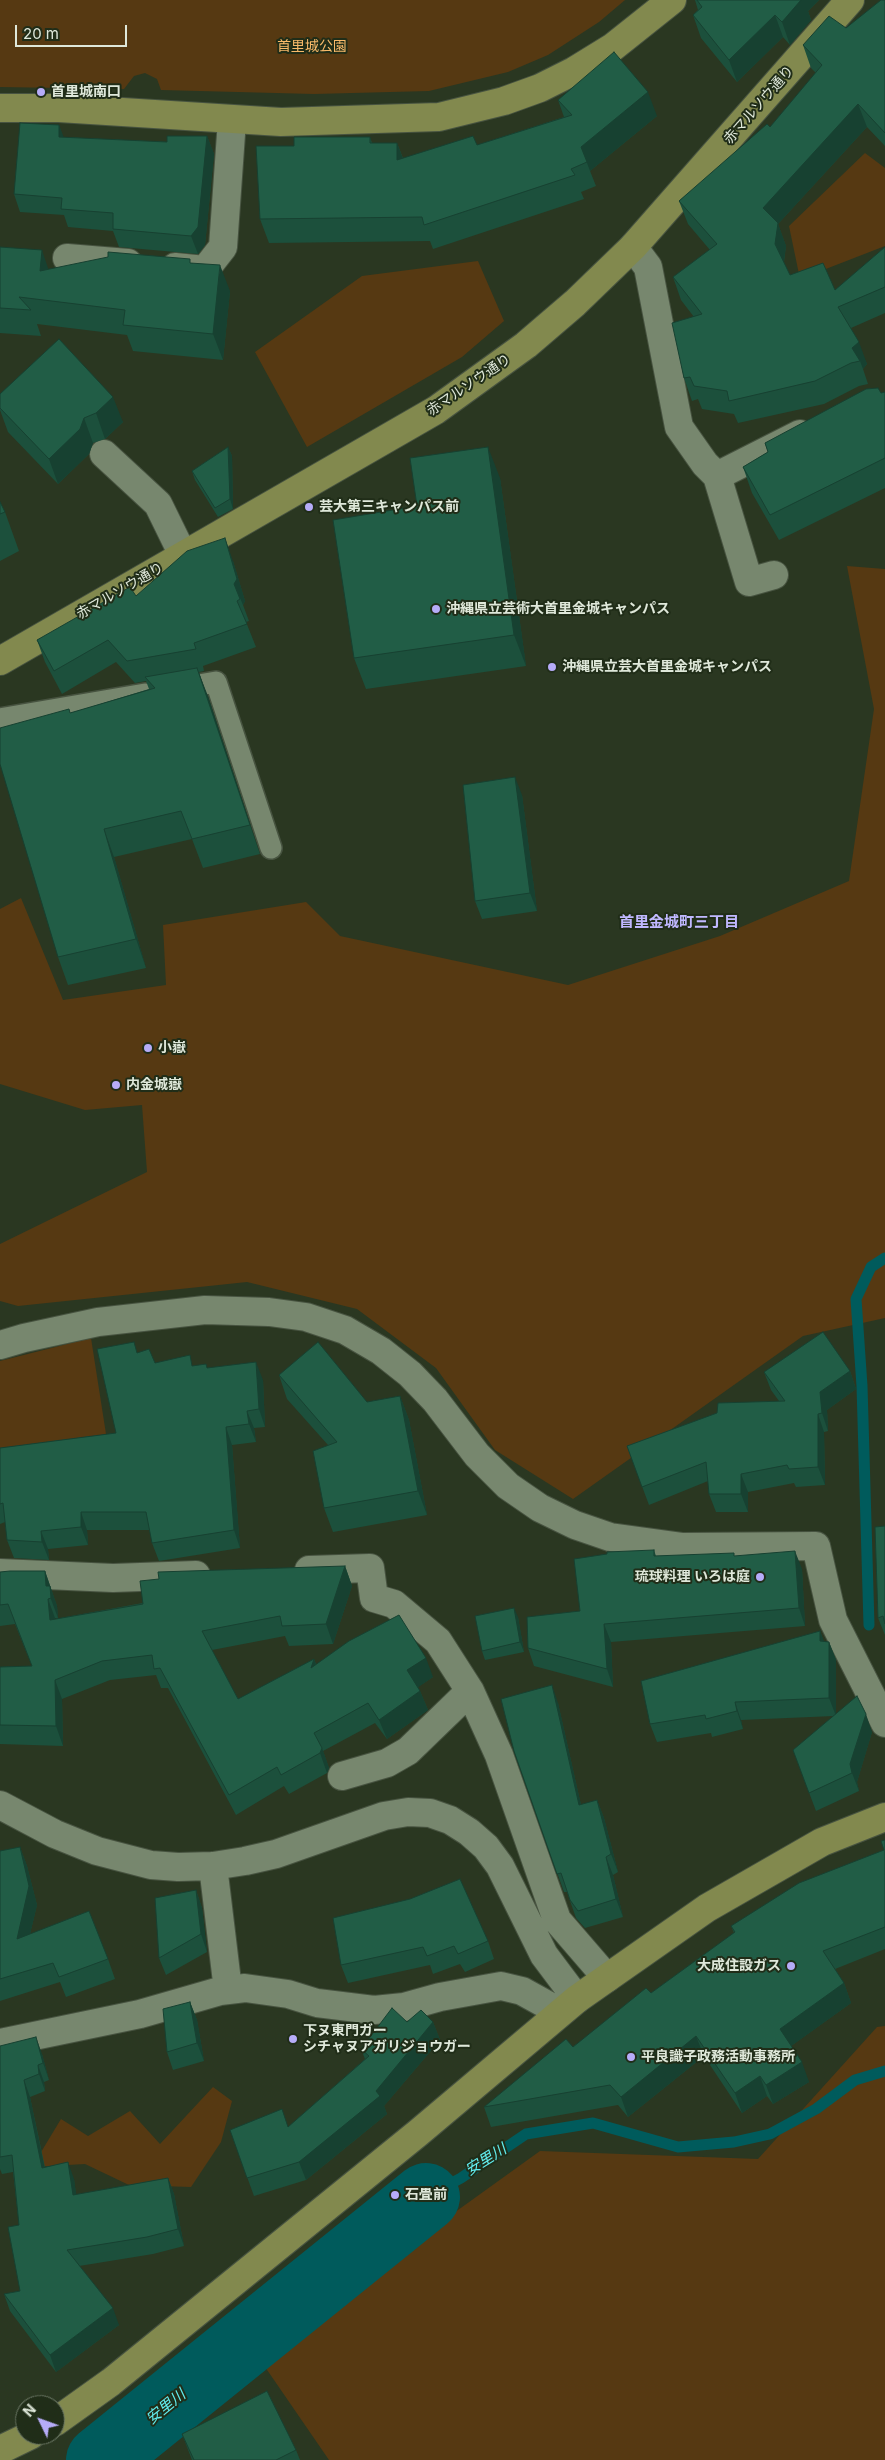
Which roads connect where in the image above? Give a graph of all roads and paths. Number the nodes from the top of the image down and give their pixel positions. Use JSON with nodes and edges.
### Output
{"nodes":[{"id":1,"x":672,"y":0,"type":"edge"},
{"id":2,"x":850,"y":0,"type":"edge"},
{"id":3,"x":0,"y":108,"type":"edge"},
{"id":4,"x":232,"y":120,"type":"junction"},
{"id":5,"x":633,"y":247,"type":"junction"},
{"id":6,"x":67,"y":258,"type":"dead end"},
{"id":7,"x":822,"y":423,"type":"edge"},
{"id":8,"x":104,"y":454,"type":"dead end"},
{"id":9,"x":717,"y":476,"type":"junction"},
{"id":10,"x":183,"y":555,"type":"junction"},
{"id":11,"x":774,"y":575,"type":"dead end"},
{"id":12,"x":0,"y":661,"type":"edge"},
{"id":13,"x":0,"y":719,"type":"edge"},
{"id":14,"x":272,"y":848,"type":"dead end"},
{"id":15,"x":0,"y":1345,"type":"edge"},
{"id":16,"x":284,"y":1571,"type":"edge"},
{"id":17,"x":0,"y":1573,"type":"edge"},
{"id":18,"x":217,"y":1574,"type":"edge"},
{"id":19,"x":470,"y":1691,"type":"junction"},
{"id":20,"x":885,"y":1723,"type":"edge"},
{"id":21,"x":342,"y":1776,"type":"dead end"},
{"id":22,"x":0,"y":1805,"type":"edge"},
{"id":23,"x":885,"y":1817,"type":"edge"},
{"id":24,"x":213,"y":1866,"type":"junction"},
{"id":25,"x":608,"y":1978,"type":"junction"},
{"id":26,"x":228,"y":1990,"type":"junction"},
{"id":27,"x":569,"y":2005,"type":"junction"},
{"id":28,"x":0,"y":2043,"type":"edge"},
{"id":29,"x":65,"y":2415,"type":"edge"},
{"id":30,"x":15,"y":2443,"type":"edge"},
{"id":31,"x":0,"y":2450,"type":"edge"}],
"edges":[{"from":1,"to":4,"type":"street"},
{"from":2,"to":5,"type":"street","name":"赤マルソウ通り"},
{"from":3,"to":4,"type":"street"},
{"from":4,"to":6,"type":"street"},
{"from":5,"to":9,"type":"street"},
{"from":5,"to":10,"type":"street","name":"赤マルソウ通り"},
{"from":7,"to":9,"type":"street"},
{"from":8,"to":10,"type":"street"},
{"from":9,"to":11,"type":"street"},
{"from":10,"to":12,"type":"street","name":"赤マルソウ通り"},
{"from":13,"to":14,"type":"lane"},
{"from":15,"to":20,"type":"street"},
{"from":16,"to":19,"type":"street"},
{"from":17,"to":18,"type":"street"},
{"from":19,"to":21,"type":"street"},
{"from":19,"to":25,"type":"street"},
{"from":22,"to":24,"type":"street"},
{"from":23,"to":25,"type":"street"},
{"from":24,"to":26,"type":"street"},
{"from":24,"to":27,"type":"street"},
{"from":25,"to":27,"type":"street"},
{"from":26,"to":27,"type":"street"},
{"from":26,"to":28,"type":"street"},
{"from":27,"to":29,"type":"street"},
{"from":30,"to":31,"type":"street"}]}
